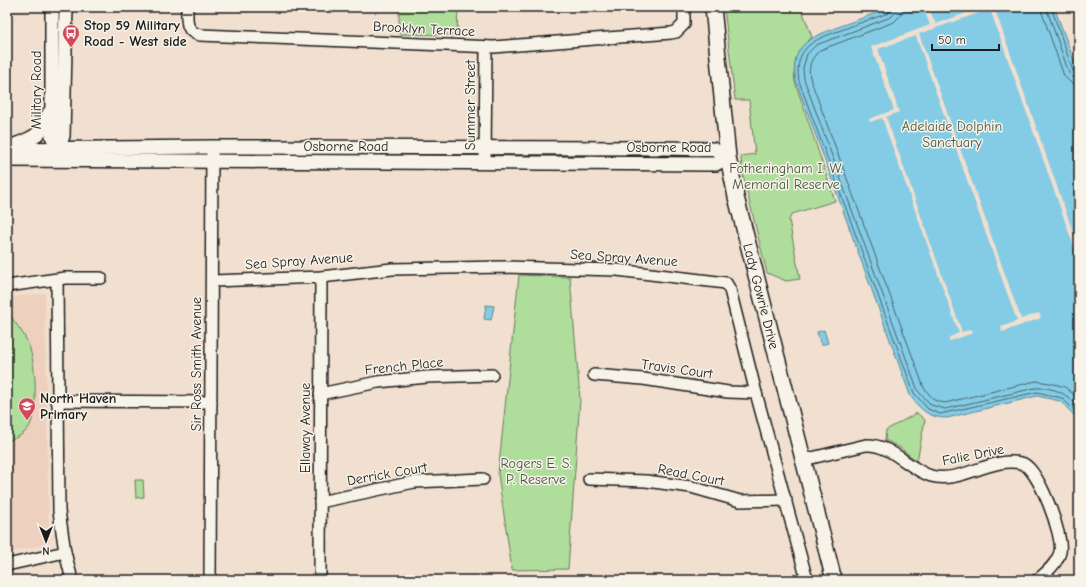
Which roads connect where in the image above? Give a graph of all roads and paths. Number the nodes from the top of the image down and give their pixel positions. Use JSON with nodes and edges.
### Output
{"nodes":[{"id":1,"x":52,"y":7,"type":"edge"},
{"id":2,"x":66,"y":7,"type":"edge"},
{"id":3,"x":187,"y":7,"type":"edge"},
{"id":4,"x":684,"y":7,"type":"edge"},
{"id":5,"x":713,"y":7,"type":"edge"},
{"id":6,"x":486,"y":47,"type":"junction"},
{"id":7,"x":58,"y":103,"type":"junction"},
{"id":8,"x":212,"y":147,"type":"junction"},
{"id":9,"x":485,"y":147,"type":"junction"},
{"id":10,"x":7,"y":148,"type":"edge"},
{"id":11,"x":58,"y":149,"type":"junction"},
{"id":12,"x":79,"y":154,"type":"junction"},
{"id":13,"x":728,"y":156,"type":"junction"},
{"id":14,"x":7,"y":160,"type":"edge"},
{"id":15,"x":39,"y":160,"type":"junction"},
{"id":16,"x":211,"y":162,"type":"junction"},
{"id":17,"x":485,"y":162,"type":"junction"},
{"id":18,"x":321,"y":277,"type":"junction"},
{"id":19,"x":101,"y":278,"type":"dead end"},
{"id":20,"x":57,"y":280,"type":"junction"},
{"id":21,"x":212,"y":281,"type":"junction"},
{"id":22,"x":7,"y":286,"type":"edge"},
{"id":23,"x":492,"y":375,"type":"dead end"},
{"id":24,"x":594,"y":375,"type":"dead end"},
{"id":25,"x":756,"y":393,"type":"junction"},
{"id":26,"x":320,"y":394,"type":"junction"},
{"id":27,"x":57,"y":401,"type":"junction"},
{"id":28,"x":211,"y":402,"type":"junction"},
{"id":29,"x":803,"y":460,"type":"junction"},
{"id":30,"x":483,"y":479,"type":"dead end"},
{"id":31,"x":589,"y":479,"type":"dead end"},
{"id":32,"x":786,"y":500,"type":"junction"},
{"id":33,"x":320,"y":502,"type":"junction"},
{"id":34,"x":65,"y":552,"type":"junction"},
{"id":35,"x":7,"y":564,"type":"edge"},
{"id":36,"x":72,"y":580,"type":"edge"},
{"id":37,"x":210,"y":580,"type":"edge"},
{"id":38,"x":320,"y":580,"type":"edge"},
{"id":39,"x":807,"y":580,"type":"edge"},
{"id":40,"x":834,"y":580,"type":"edge"},
{"id":41,"x":1037,"y":580,"type":"edge"}],
"edges":[{"from":1,"to":7,"type":"street","name":"Military Road"},
{"from":2,"to":7,"type":"street","name":"Military Road"},
{"from":3,"to":6,"type":"street","name":"Brooklyn Terrace"},
{"from":4,"to":6,"type":"street","name":"Brooklyn Terrace"},
{"from":5,"to":13,"type":"main road","name":"Lady Gowrie Drive"},
{"from":6,"to":9,"type":"street","name":"Summer Street"},
{"from":7,"to":10,"type":"street"},
{"from":7,"to":11,"type":"street","name":"Military Road"},
{"from":7,"to":12,"type":"street"},
{"from":8,"to":9,"type":"street","name":"Osborne Road"},
{"from":8,"to":12,"type":"street","name":"Osborne Road"},
{"from":8,"to":16,"type":"street","name":"Sir Ross Smith Avenue"},
{"from":9,"to":13,"type":"street","name":"Osborne Road"},
{"from":9,"to":17,"type":"street","name":"Summer Street"},
{"from":10,"to":11,"type":"street"},
{"from":11,"to":12,"type":"street"},
{"from":11,"to":15,"type":"street"},
{"from":12,"to":15,"type":"street","name":"Osborne Road"},
{"from":12,"to":16,"type":"street","name":"Osborne Road"},
{"from":13,"to":17,"type":"street","name":"Osborne Road"},
{"from":13,"to":29,"type":"main road","name":"Lady Gowrie Drive"},
{"from":14,"to":15,"type":"street","name":"Osborne Road"},
{"from":16,"to":17,"type":"street","name":"Osborne Road"},
{"from":16,"to":21,"type":"street","name":"Sir Ross Smith Avenue"},
{"from":18,"to":21,"type":"street","name":"Sea Spray Avenue"},
{"from":18,"to":25,"type":"street","name":"Sea Spray Avenue"},
{"from":18,"to":26,"type":"street","name":"Ellaway Avenue"},
{"from":19,"to":20,"type":"street"},
{"from":20,"to":22,"type":"street"},
{"from":20,"to":27,"type":"street"},
{"from":21,"to":28,"type":"street","name":"Sir Ross Smith Avenue"},
{"from":23,"to":26,"type":"street","name":"French Place"},
{"from":24,"to":25,"type":"street","name":"Travis Court"},
{"from":25,"to":32,"type":"street","name":"Sea Spray Avenue"},
{"from":26,"to":33,"type":"street","name":"Ellaway Avenue"},
{"from":27,"to":28,"type":"street"},
{"from":27,"to":34,"type":"street"},
{"from":28,"to":37,"type":"street","name":"Sir Ross Smith Avenue"},
{"from":29,"to":40,"type":"main road","name":"Lady Gowrie Drive"},
{"from":29,"to":41,"type":"street","name":"Falie Drive"},
{"from":30,"to":33,"type":"street","name":"Derrick Court"},
{"from":31,"to":32,"type":"street","name":"Read Court"},
{"from":32,"to":39,"type":"street","name":"Sea Spray Avenue"},
{"from":33,"to":38,"type":"street","name":"Ellaway Avenue"},
{"from":34,"to":35,"type":"street"},
{"from":34,"to":36,"type":"street"}]}
